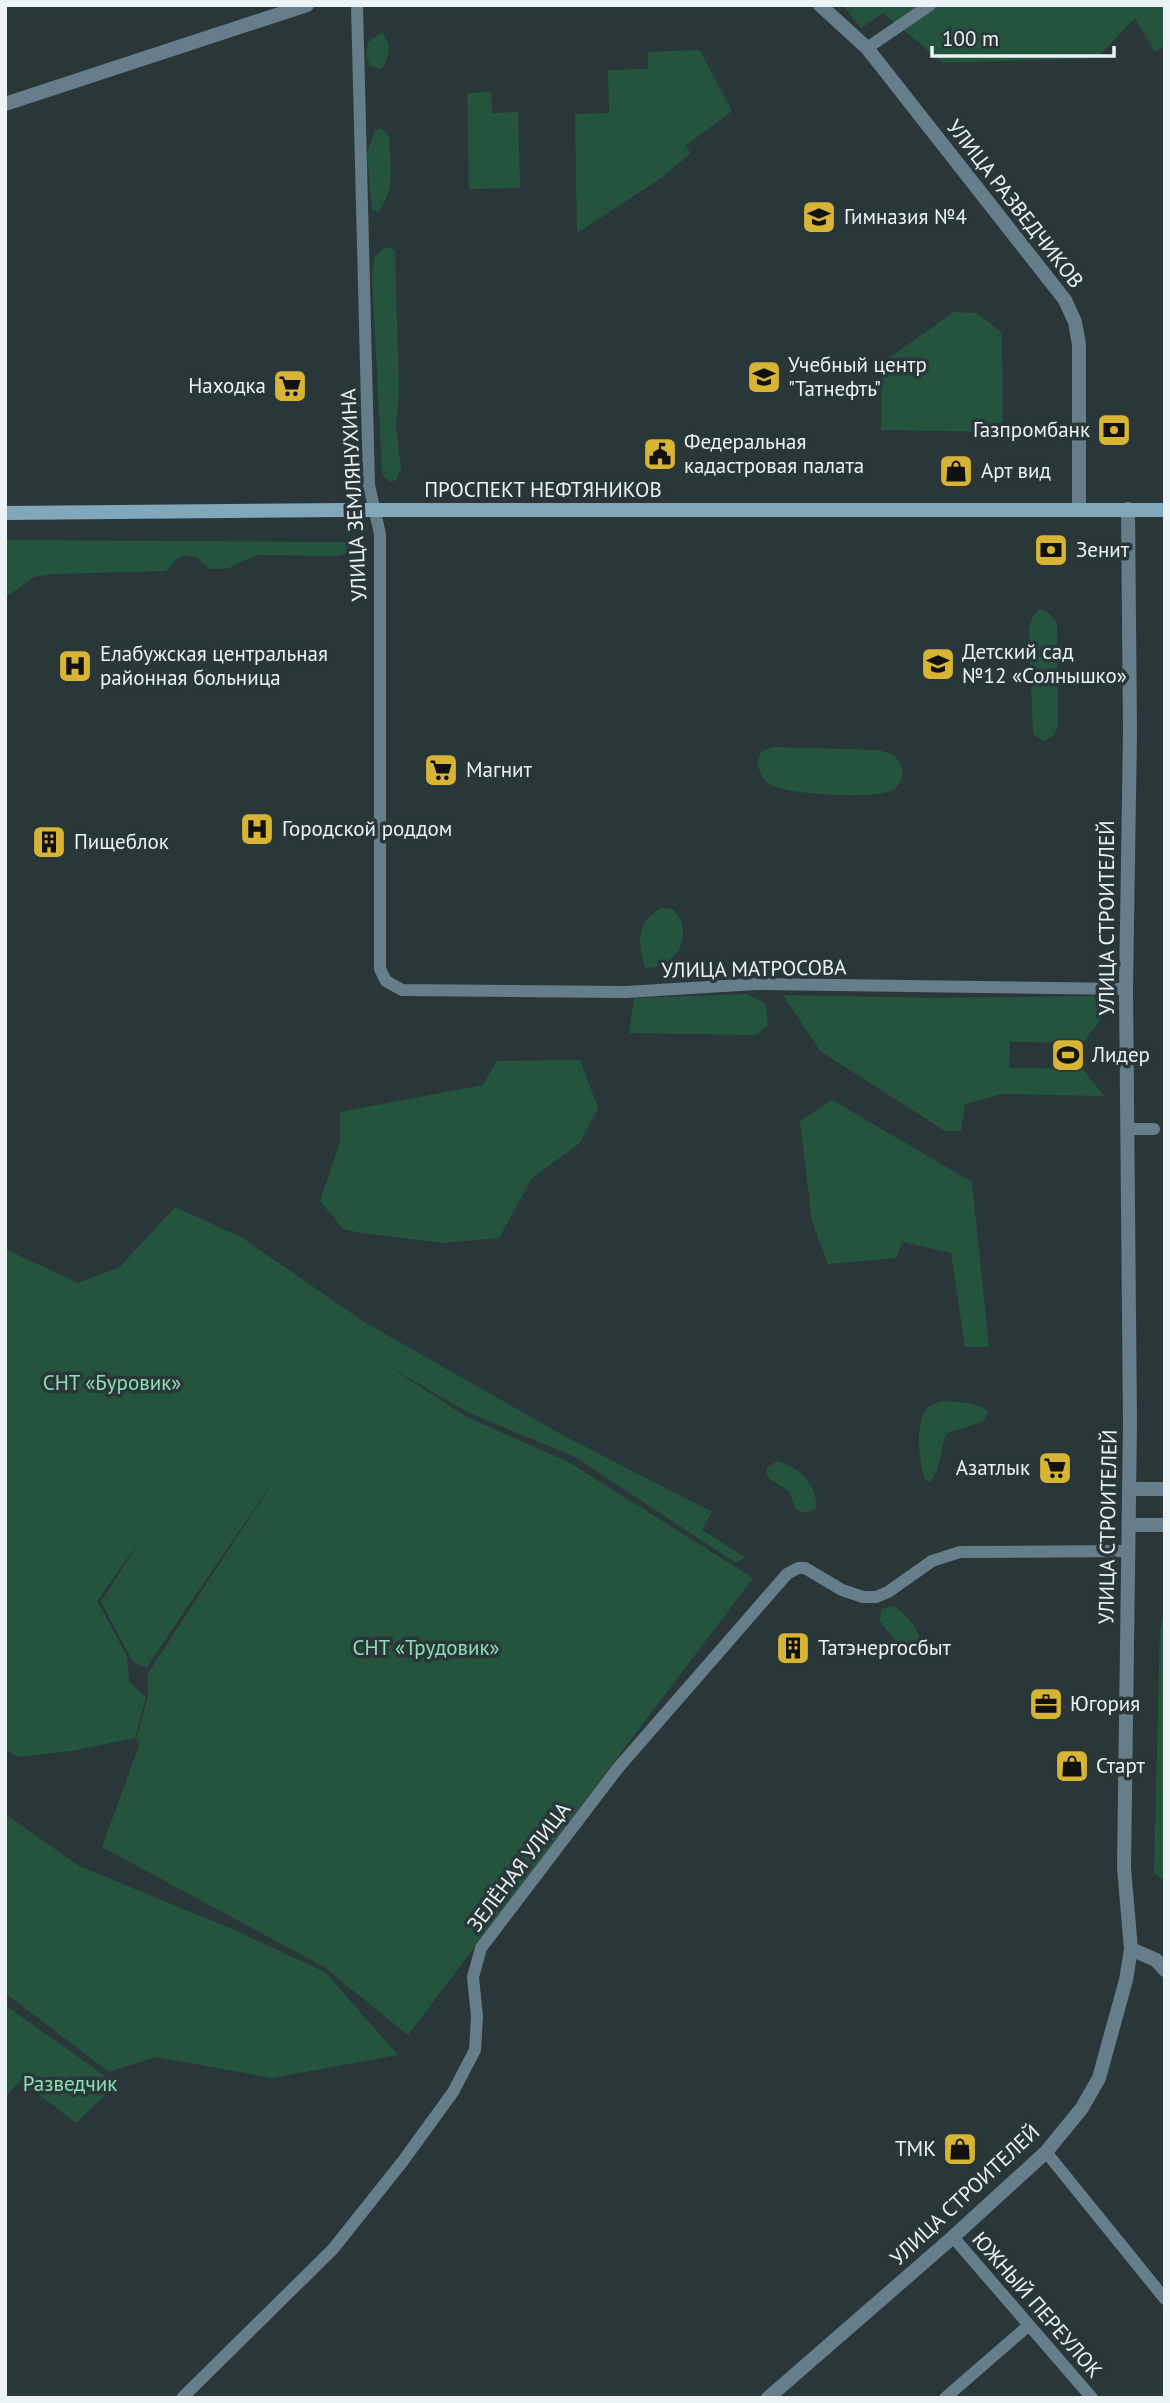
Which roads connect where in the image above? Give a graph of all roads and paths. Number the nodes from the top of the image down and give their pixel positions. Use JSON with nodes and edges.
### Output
{"nodes":[{"id":1,"x":307,"y":5,"type":"edge"},
{"id":2,"x":357,"y":5,"type":"edge"},
{"id":3,"x":820,"y":5,"type":"edge"},
{"id":4,"x":930,"y":5,"type":"edge"},
{"id":5,"x":867,"y":48,"type":"junction"},
{"id":6,"x":5,"y":104,"type":"edge"},
{"id":7,"x":1128,"y":509,"type":"junction"},
{"id":8,"x":373,"y":510,"type":"junction"},
{"id":9,"x":1079,"y":510,"type":"junction"},
{"id":10,"x":1165,"y":510,"type":"edge"},
{"id":11,"x":5,"y":513,"type":"edge"},
{"id":12,"x":386,"y":981,"type":"joint"},
{"id":13,"x":1126,"y":989,"type":"junction"},
{"id":14,"x":1128,"y":1129,"type":"junction"},
{"id":15,"x":1154,"y":1129,"type":"dead end"},
{"id":16,"x":1130,"y":1489,"type":"junction"},
{"id":17,"x":1165,"y":1489,"type":"edge"},
{"id":18,"x":1129,"y":1525,"type":"junction"},
{"id":19,"x":1165,"y":1525,"type":"edge"},
{"id":20,"x":1129,"y":1550,"type":"junction"},
{"id":21,"x":1130,"y":1949,"type":"junction"},
{"id":22,"x":1165,"y":1970,"type":"edge"},
{"id":23,"x":1046,"y":2152,"type":"junction"},
{"id":24,"x":953,"y":2237,"type":"junction"},
{"id":25,"x":1165,"y":2298,"type":"edge"},
{"id":26,"x":1028,"y":2326,"type":"junction"},
{"id":27,"x":182,"y":2398,"type":"edge"},
{"id":28,"x":768,"y":2398,"type":"edge"},
{"id":29,"x":945,"y":2398,"type":"edge"},
{"id":30,"x":1092,"y":2398,"type":"edge"}],
"edges":[{"from":1,"to":6,"type":"street"},
{"from":2,"to":8,"type":"street","name":"УЛИЦА ЗЕМЛЯНУХИНА"},
{"from":3,"to":5,"type":"street","name":"УЛИЦА РАЗВЕДЧИКОВ"},
{"from":4,"to":5,"type":"street"},
{"from":5,"to":9,"type":"street","name":"УЛИЦА РАЗВЕДЧИКОВ"},
{"from":7,"to":9,"type":"main road","name":"ПРОСПЕКТ НЕФТЯНИКОВ"},
{"from":7,"to":10,"type":"main road","name":"ПРОСПЕКТ НЕФТЯНИКОВ"},
{"from":7,"to":13,"type":"street","name":"УЛИЦА СТРОИТЕЛЕЙ"},
{"from":8,"to":9,"type":"main road","name":"ПРОСПЕКТ НЕФТЯНИКОВ"},
{"from":8,"to":11,"type":"main road","name":"ПРОСПЕКТ НЕФТЯНИКОВ"},
{"from":8,"to":12,"type":"street","name":"УЛИЦА ЗЕМЛЯНУХИНА"},
{"from":12,"to":13,"type":"street","name":"УЛИЦА МАТРОСОВА"},
{"from":13,"to":14,"type":"street","name":"УЛИЦА СТРОИТЕЛЕЙ"},
{"from":14,"to":15,"type":"street"},
{"from":14,"to":16,"type":"street","name":"УЛИЦА СТРОИТЕЛЕЙ"},
{"from":16,"to":17,"type":"street"},
{"from":16,"to":18,"type":"street","name":"УЛИЦА СТРОИТЕЛЕЙ"},
{"from":18,"to":19,"type":"street"},
{"from":18,"to":20,"type":"street","name":"УЛИЦА СТРОИТЕЛЕЙ"},
{"from":20,"to":21,"type":"street","name":"УЛИЦА СТРОИТЕЛЕЙ"},
{"from":20,"to":27,"type":"street","name":"ЗЕЛЁНАЯ УЛИЦА"},
{"from":21,"to":22,"type":"street"},
{"from":21,"to":23,"type":"street","name":"УЛИЦА СТРОИТЕЛЕЙ"},
{"from":23,"to":24,"type":"street","name":"УЛИЦА СТРОИТЕЛЕЙ"},
{"from":23,"to":25,"type":"street"},
{"from":24,"to":26,"type":"street","name":"ЮЖНЫЙ ПЕРЕУЛОК"},
{"from":24,"to":28,"type":"street","name":"УЛИЦА СТРОИТЕЛЕЙ"},
{"from":26,"to":29,"type":"street"},
{"from":26,"to":30,"type":"street","name":"ЮЖНЫЙ ПЕРЕУЛОК"}]}
